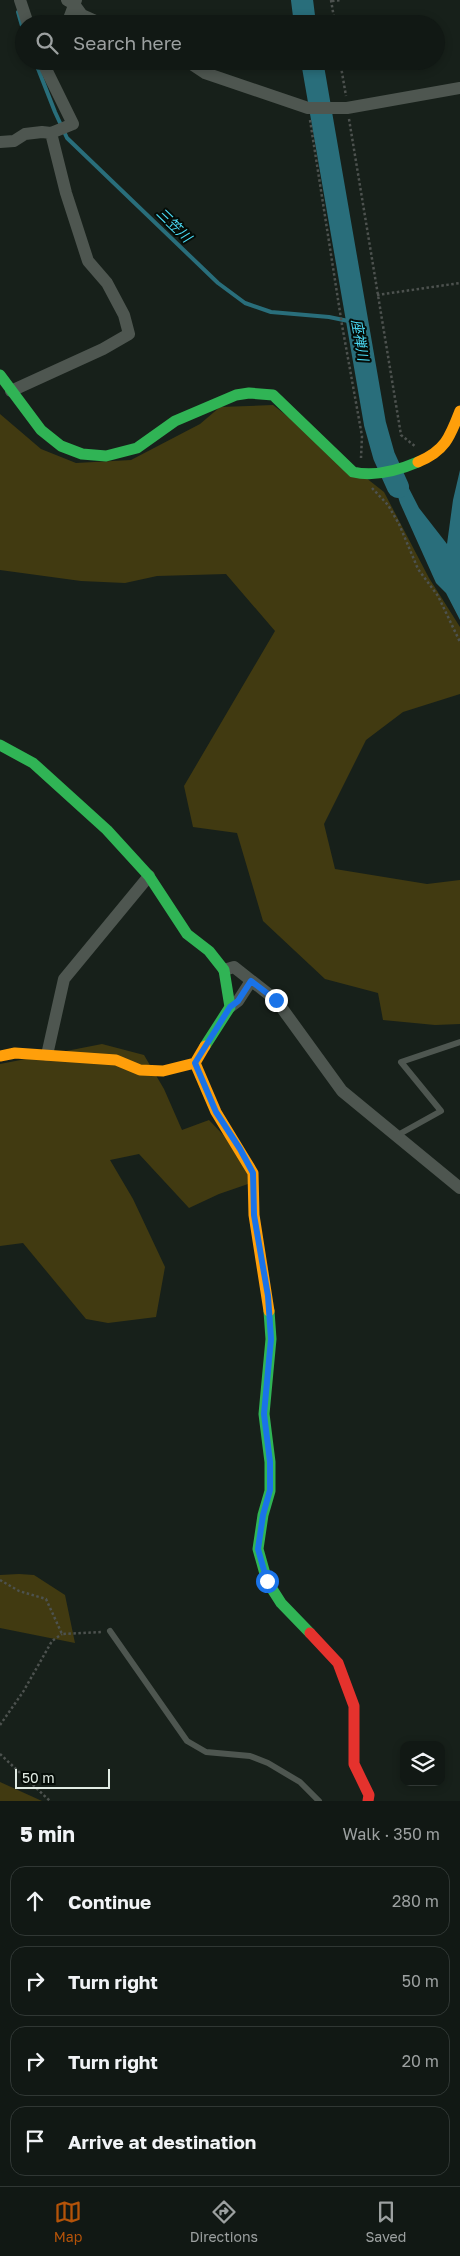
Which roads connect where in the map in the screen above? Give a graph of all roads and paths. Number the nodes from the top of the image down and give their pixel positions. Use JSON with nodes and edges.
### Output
{"nodes":[{"id":1,"x":20,"y":0,"type":"edge"},
{"id":2,"x":341,"y":0,"type":"edge"},
{"id":3,"x":73,"y":1,"type":"edge"},
{"id":4,"x":332,"y":1,"type":"edge"},
{"id":5,"x":25,"y":15,"type":"edge"},
{"id":6,"x":69,"y":15,"type":"edge"},
{"id":7,"x":82,"y":15,"type":"edge"},
{"id":8,"x":334,"y":15,"type":"edge"},
{"id":9,"x":47,"y":70,"type":"edge"},
{"id":10,"x":51,"y":70,"type":"edge"},
{"id":11,"x":200,"y":70,"type":"edge"},
{"id":12,"x":342,"y":70,"type":"edge"},
{"id":13,"x":49,"y":74,"type":"junction"},
{"id":14,"x":460,"y":88,"type":"edge"},
{"id":15,"x":308,"y":108,"type":"junction"},
{"id":16,"x":348,"y":108,"type":"junction"},
{"id":17,"x":51,"y":133,"type":"junction"},
{"id":18,"x":0,"y":142,"type":"edge"},
{"id":19,"x":460,"y":283,"type":"edge"},
{"id":20,"x":377,"y":296,"type":"junction"},
{"id":21,"x":0,"y":375,"type":"edge"},
{"id":22,"x":11,"y":391,"type":"junction"},
{"id":23,"x":460,"y":411,"type":"edge"},
{"id":24,"x":424,"y":460,"type":"junction"},
{"id":25,"x":364,"y":475,"type":"junction"},
{"id":26,"x":460,"y":642,"type":"edge"},
{"id":27,"x":0,"y":746,"type":"edge"},
{"id":28,"x":149,"y":876,"type":"junction"},
{"id":29,"x":224,"y":970,"type":"junction"},
{"id":30,"x":251,"y":981,"type":"junction"},
{"id":31,"x":230,"y":1007,"type":"junction"},
{"id":32,"x":460,"y":1042,"type":"edge"},
{"id":33,"x":47,"y":1055,"type":"junction"},
{"id":34,"x":0,"y":1056,"type":"edge"},
{"id":35,"x":195,"y":1063,"type":"junction"},
{"id":36,"x":396,"y":1136,"type":"junction"},
{"id":37,"x":460,"y":1188,"type":"edge"},
{"id":38,"x":0,"y":1580,"type":"edge"},
{"id":39,"x":110,"y":1631,"type":"joint"},
{"id":40,"x":62,"y":1634,"type":"junction"},
{"id":41,"x":0,"y":1725,"type":"edge"},
{"id":42,"x":0,"y":1754,"type":"edge"},
{"id":43,"x":50,"y":1801,"type":"edge"},
{"id":44,"x":319,"y":1801,"type":"edge"},
{"id":45,"x":368,"y":1801,"type":"edge"}],
"edges":[{"from":1,"to":5,"type":"street"},
{"from":2,"to":4,"type":"path"},
{"from":3,"to":6,"type":"street"},
{"from":3,"to":7,"type":"street"},
{"from":4,"to":8,"type":"path"},
{"from":9,"to":13,"type":"street"},
{"from":10,"to":13,"type":"street"},
{"from":11,"to":15,"type":"street"},
{"from":12,"to":16,"type":"path"},
{"from":13,"to":17,"type":"street"},
{"from":14,"to":16,"type":"street"},
{"from":15,"to":16,"type":"street"},
{"from":15,"to":25,"type":"path"},
{"from":16,"to":20,"type":"path"},
{"from":17,"to":18,"type":"street"},
{"from":17,"to":22,"type":"street"},
{"from":19,"to":20,"type":"path"},
{"from":20,"to":24,"type":"path"},
{"from":21,"to":22,"type":"street"},
{"from":22,"to":25,"type":"street"},
{"from":23,"to":24,"type":"street"},
{"from":24,"to":25,"type":"street"},
{"from":25,"to":26,"type":"path"},
{"from":27,"to":28,"type":"street"},
{"from":28,"to":29,"type":"street"},
{"from":28,"to":33,"type":"street"},
{"from":29,"to":30,"type":"street"},
{"from":29,"to":31,"type":"street"},
{"from":30,"to":31,"type":"street"},
{"from":30,"to":36,"type":"street"},
{"from":31,"to":35,"type":"street"},
{"from":32,"to":36,"type":"lane"},
{"from":33,"to":34,"type":"street"},
{"from":33,"to":35,"type":"street"},
{"from":35,"to":45,"type":"street"},
{"from":36,"to":37,"type":"street"},
{"from":38,"to":40,"type":"path"},
{"from":39,"to":40,"type":"path"},
{"from":39,"to":44,"type":"lane"},
{"from":40,"to":41,"type":"path"},
{"from":42,"to":43,"type":"path"}]}
